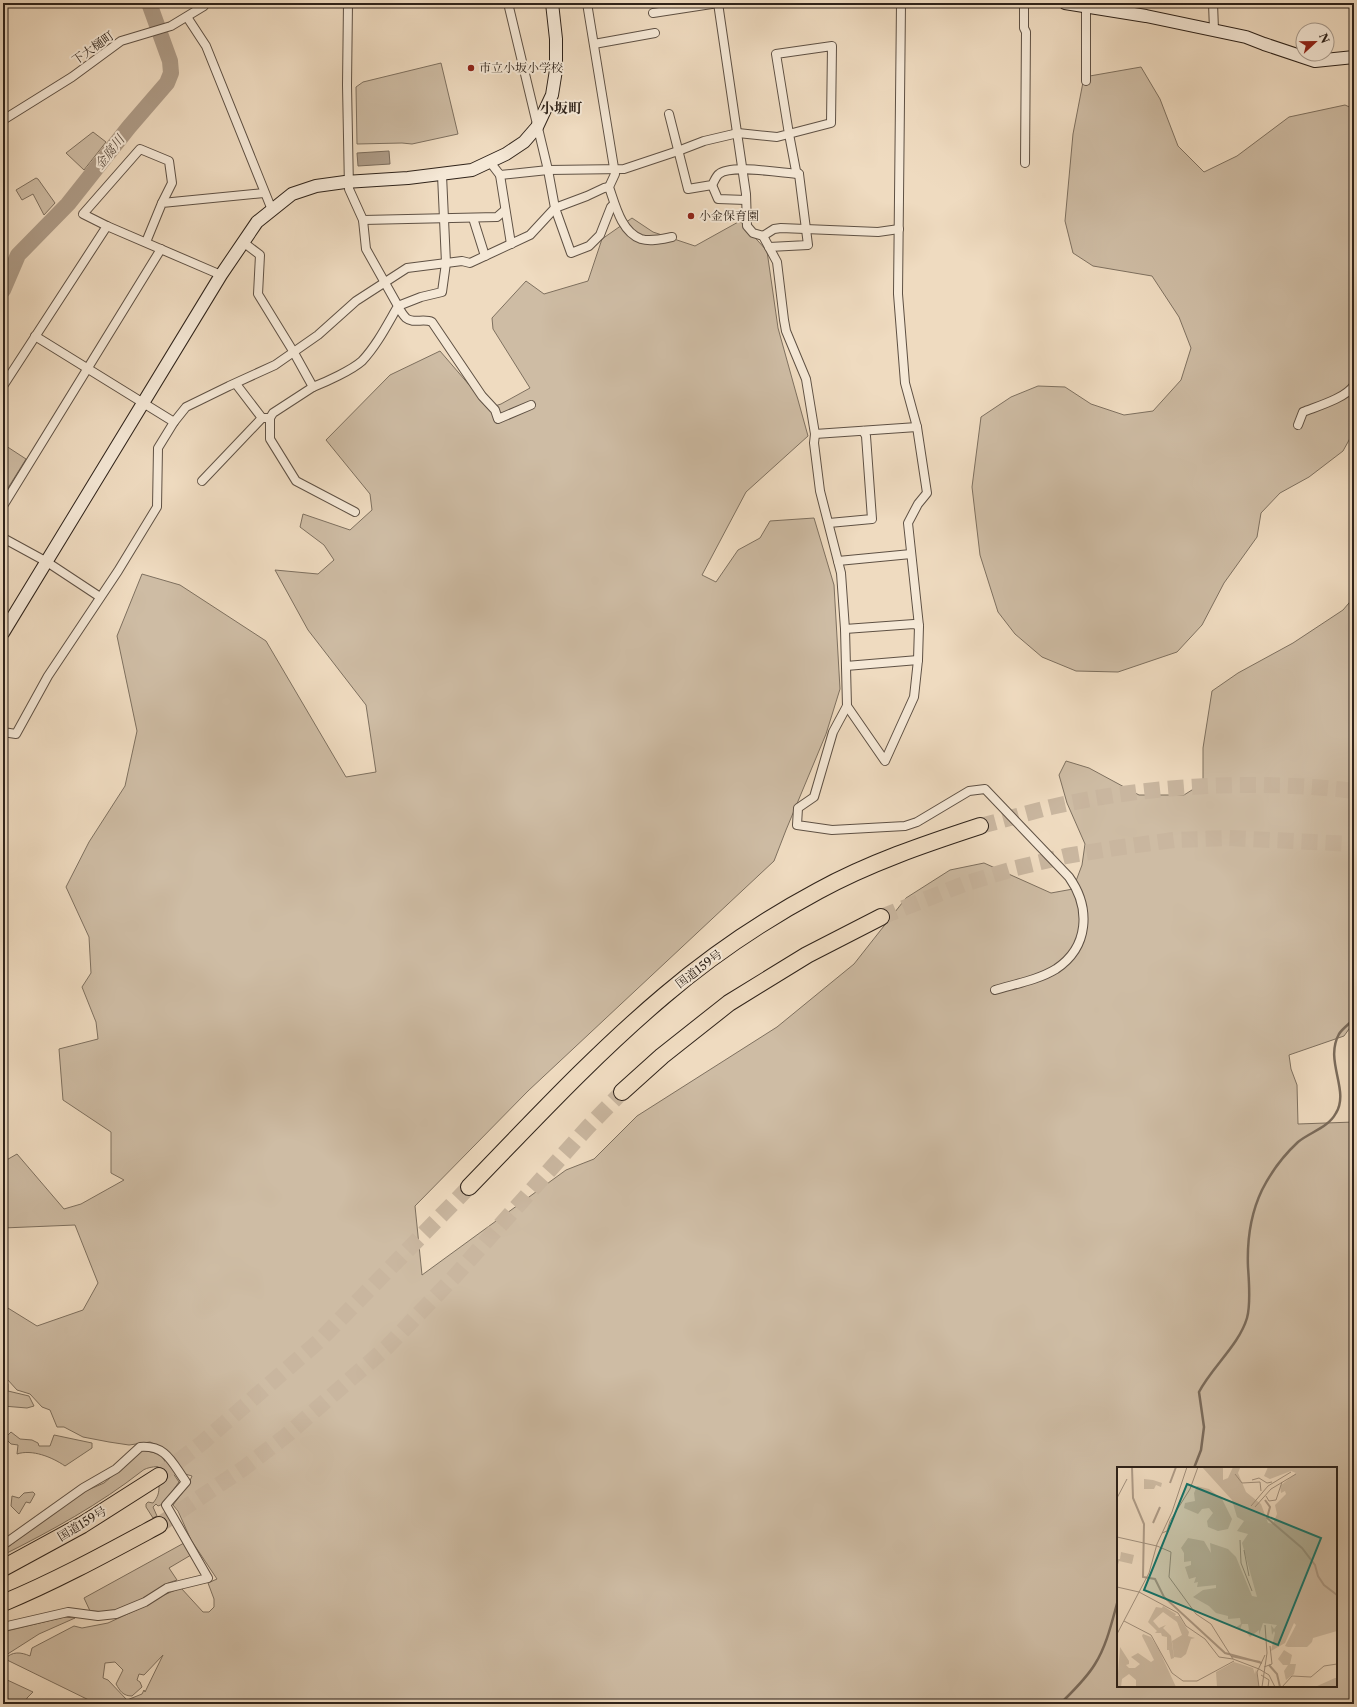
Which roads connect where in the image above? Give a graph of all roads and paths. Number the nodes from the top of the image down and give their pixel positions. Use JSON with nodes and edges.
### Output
{"nodes":[{"id":1,"x":205,"y":3,"type":"edge"},
{"id":2,"x":348,"y":3,"type":"edge"},
{"id":3,"x":508,"y":3,"type":"edge"},
{"id":4,"x":552,"y":3,"type":"edge"},
{"id":5,"x":587,"y":3,"type":"edge"},
{"id":6,"x":718,"y":3,"type":"edge"},
{"id":7,"x":901,"y":3,"type":"edge"},
{"id":8,"x":1024,"y":3,"type":"edge"},
{"id":9,"x":1065,"y":3,"type":"edge"},
{"id":10,"x":1213,"y":3,"type":"edge"},
{"id":11,"x":1086,"y":6,"type":"junction"},
{"id":12,"x":652,"y":13,"type":"dead end"},
{"id":13,"x":186,"y":17,"type":"junction"},
{"id":14,"x":1214,"y":30,"type":"junction"},
{"id":15,"x":655,"y":33,"type":"dead end"},
{"id":16,"x":594,"y":44,"type":"junction"},
{"id":17,"x":1354,"y":57,"type":"edge"},
{"id":18,"x":1086,"y":81,"type":"dead end"},
{"id":19,"x":669,"y":114,"type":"dead end"},
{"id":20,"x":3,"y":120,"type":"edge"},
{"id":21,"x":537,"y":127,"type":"junction"},
{"id":22,"x":738,"y":133,"type":"junction"},
{"id":23,"x":789,"y":134,"type":"junction"},
{"id":24,"x":678,"y":151,"type":"junction"},
{"id":25,"x":490,"y":162,"type":"junction"},
{"id":26,"x":1025,"y":163,"type":"dead end"},
{"id":27,"x":614,"y":169,"type":"junction"},
{"id":28,"x":743,"y":169,"type":"junction"},
{"id":29,"x":548,"y":170,"type":"junction"},
{"id":30,"x":442,"y":174,"type":"junction"},
{"id":31,"x":799,"y":174,"type":"junction"},
{"id":32,"x":500,"y":175,"type":"junction"},
{"id":33,"x":350,"y":182,"type":"junction"},
{"id":34,"x":712,"y":185,"type":"junction"},
{"id":35,"x":609,"y":187,"type":"junction"},
{"id":36,"x":264,"y":193,"type":"junction"},
{"id":37,"x":746,"y":200,"type":"junction"},
{"id":38,"x":162,"y":203,"type":"junction"},
{"id":39,"x":614,"y":204,"type":"junction"},
{"id":40,"x":555,"y":208,"type":"junction"},
{"id":41,"x":272,"y":210,"type":"junction"},
{"id":42,"x":505,"y":210,"type":"junction"},
{"id":43,"x":443,"y":217,"type":"junction"},
{"id":44,"x":473,"y":218,"type":"junction"},
{"id":45,"x":363,"y":220,"type":"junction"},
{"id":46,"x":107,"y":226,"type":"junction"},
{"id":47,"x":806,"y":229,"type":"junction"},
{"id":48,"x":898,"y":229,"type":"junction"},
{"id":49,"x":763,"y":236,"type":"junction"},
{"id":50,"x":672,"y":237,"type":"dead end"},
{"id":51,"x":146,"y":242,"type":"junction"},
{"id":52,"x":243,"y":242,"type":"junction"},
{"id":53,"x":511,"y":244,"type":"junction"},
{"id":54,"x":769,"y":247,"type":"junction"},
{"id":55,"x":161,"y":249,"type":"junction"},
{"id":56,"x":485,"y":256,"type":"junction"},
{"id":57,"x":446,"y":263,"type":"junction"},
{"id":58,"x":221,"y":275,"type":"junction"},
{"id":59,"x":384,"y":282,"type":"junction"},
{"id":60,"x":398,"y":306,"type":"junction"},
{"id":61,"x":35,"y":336,"type":"junction"},
{"id":62,"x":293,"y":351,"type":"junction"},
{"id":63,"x":89,"y":368,"type":"junction"},
{"id":64,"x":236,"y":384,"type":"junction"},
{"id":65,"x":1354,"y":385,"type":"edge"},
{"id":66,"x":3,"y":386,"type":"edge"},
{"id":67,"x":313,"y":387,"type":"junction"},
{"id":68,"x":144,"y":402,"type":"junction"},
{"id":69,"x":531,"y":405,"type":"dead end"},
{"id":70,"x":266,"y":418,"type":"junction"},
{"id":71,"x":174,"y":422,"type":"junction"},
{"id":72,"x":1298,"y":425,"type":"dead end"},
{"id":73,"x":917,"y":427,"type":"junction"},
{"id":74,"x":863,"y":431,"type":"junction"},
{"id":75,"x":815,"y":434,"type":"junction"},
{"id":76,"x":202,"y":481,"type":"dead end"},
{"id":77,"x":3,"y":506,"type":"edge"},
{"id":78,"x":355,"y":512,"type":"dead end"},
{"id":79,"x":829,"y":523,"type":"junction"},
{"id":80,"x":3,"y":538,"type":"edge"},
{"id":81,"x":911,"y":554,"type":"junction"},
{"id":82,"x":838,"y":561,"type":"junction"},
{"id":83,"x":47,"y":562,"type":"junction"},
{"id":84,"x":100,"y":596,"type":"junction"},
{"id":85,"x":919,"y":626,"type":"junction"},
{"id":86,"x":845,"y":629,"type":"junction"},
{"id":87,"x":3,"y":633,"type":"edge"},
{"id":88,"x":918,"y":660,"type":"junction"},
{"id":89,"x":846,"y":666,"type":"junction"},
{"id":90,"x":847,"y":706,"type":"junction"},
{"id":91,"x":3,"y":732,"type":"edge"},
{"id":92,"x":980,"y":826,"type":"tunnel mouth"},
{"id":93,"x":881,"y":917,"type":"tunnel mouth"},
{"id":94,"x":995,"y":990,"type":"dead end"},
{"id":95,"x":622,"y":1092,"type":"tunnel mouth"},
{"id":96,"x":470,"y":1187,"type":"tunnel mouth"},
{"id":97,"x":159,"y":1476,"type":"tunnel mouth"},
{"id":98,"x":131,"y":1494,"type":"junction"},
{"id":99,"x":159,"y":1525,"type":"tunnel mouth"},
{"id":100,"x":3,"y":1545,"type":"edge"},
{"id":101,"x":3,"y":1561,"type":"edge"},
{"id":102,"x":3,"y":1568,"type":"edge"},
{"id":103,"x":3,"y":1604,"type":"edge"},
{"id":104,"x":3,"y":1627,"type":"edge"}],
"edges":[{"from":1,"to":13,"type":"street","name":"下大樋町"},
{"from":2,"to":33,"type":"street"},
{"from":3,"to":21,"type":"street"},
{"from":4,"to":21,"type":"street"},
{"from":5,"to":16,"type":"street"},
{"from":6,"to":12,"type":"street"},
{"from":6,"to":22,"type":"street"},
{"from":7,"to":48,"type":"street"},
{"from":8,"to":26,"type":"street"},
{"from":9,"to":11,"type":"street"},
{"from":10,"to":14,"type":"street"},
{"from":11,"to":14,"type":"street"},
{"from":11,"to":18,"type":"street"},
{"from":13,"to":20,"type":"street","name":"下大樋町"},
{"from":13,"to":36,"type":"street"},
{"from":14,"to":17,"type":"street"},
{"from":15,"to":16,"type":"street"},
{"from":16,"to":27,"type":"street"},
{"from":19,"to":24,"type":"street"},
{"from":21,"to":25,"type":"street"},
{"from":21,"to":29,"type":"street"},
{"from":22,"to":23,"type":"street"},
{"from":22,"to":24,"type":"street"},
{"from":22,"to":28,"type":"street"},
{"from":23,"to":23,"type":"street"},
{"from":23,"to":31,"type":"street"},
{"from":24,"to":27,"type":"street"},
{"from":24,"to":34,"type":"street"},
{"from":25,"to":30,"type":"street"},
{"from":25,"to":32,"type":"street"},
{"from":27,"to":29,"type":"street"},
{"from":27,"to":35,"type":"street"},
{"from":28,"to":31,"type":"street"},
{"from":28,"to":34,"type":"street"},
{"from":28,"to":37,"type":"street"},
{"from":29,"to":32,"type":"street"},
{"from":29,"to":40,"type":"street"},
{"from":30,"to":33,"type":"street"},
{"from":30,"to":43,"type":"street"},
{"from":31,"to":47,"type":"street"},
{"from":32,"to":42,"type":"street"},
{"from":33,"to":41,"type":"street"},
{"from":33,"to":45,"type":"street"},
{"from":34,"to":37,"type":"street"},
{"from":35,"to":39,"type":"street"},
{"from":35,"to":40,"type":"street"},
{"from":36,"to":38,"type":"street"},
{"from":36,"to":41,"type":"street"},
{"from":37,"to":49,"type":"street"},
{"from":38,"to":46,"type":"street"},
{"from":38,"to":51,"type":"street"},
{"from":39,"to":40,"type":"street"},
{"from":39,"to":50,"type":"street"},
{"from":40,"to":53,"type":"street"},
{"from":41,"to":52,"type":"street"},
{"from":42,"to":44,"type":"street"},
{"from":42,"to":53,"type":"street"},
{"from":43,"to":44,"type":"street"},
{"from":43,"to":45,"type":"street"},
{"from":43,"to":57,"type":"street"},
{"from":44,"to":56,"type":"street"},
{"from":45,"to":59,"type":"street"},
{"from":46,"to":51,"type":"street"},
{"from":46,"to":61,"type":"street"},
{"from":47,"to":48,"type":"street"},
{"from":47,"to":49,"type":"street"},
{"from":47,"to":54,"type":"street"},
{"from":48,"to":73,"type":"street"},
{"from":49,"to":54,"type":"street"},
{"from":51,"to":55,"type":"street"},
{"from":52,"to":58,"type":"street"},
{"from":52,"to":62,"type":"street"},
{"from":53,"to":56,"type":"street"},
{"from":54,"to":75,"type":"street"},
{"from":55,"to":58,"type":"street"},
{"from":55,"to":63,"type":"street"},
{"from":56,"to":57,"type":"street"},
{"from":57,"to":59,"type":"street"},
{"from":57,"to":60,"type":"street"},
{"from":58,"to":68,"type":"street"},
{"from":59,"to":60,"type":"street"},
{"from":59,"to":62,"type":"street"},
{"from":60,"to":67,"type":"street"},
{"from":60,"to":69,"type":"street"},
{"from":61,"to":63,"type":"street"},
{"from":61,"to":66,"type":"street"},
{"from":62,"to":64,"type":"street"},
{"from":62,"to":67,"type":"street"},
{"from":63,"to":68,"type":"street"},
{"from":63,"to":77,"type":"street"},
{"from":64,"to":70,"type":"street"},
{"from":64,"to":71,"type":"street"},
{"from":65,"to":72,"type":"street"},
{"from":67,"to":70,"type":"street"},
{"from":68,"to":71,"type":"street"},
{"from":68,"to":83,"type":"street"},
{"from":70,"to":76,"type":"street"},
{"from":70,"to":78,"type":"street"},
{"from":71,"to":84,"type":"street"},
{"from":73,"to":74,"type":"street"},
{"from":73,"to":81,"type":"street"},
{"from":74,"to":75,"type":"street"},
{"from":74,"to":79,"type":"street"},
{"from":75,"to":79,"type":"street"},
{"from":79,"to":82,"type":"street"},
{"from":80,"to":83,"type":"street"},
{"from":81,"to":82,"type":"street"},
{"from":81,"to":85,"type":"street"},
{"from":82,"to":86,"type":"street"},
{"from":83,"to":84,"type":"street"},
{"from":83,"to":87,"type":"street"},
{"from":84,"to":91,"type":"street"},
{"from":85,"to":86,"type":"street"},
{"from":85,"to":88,"type":"street"},
{"from":86,"to":89,"type":"street"},
{"from":88,"to":89,"type":"street"},
{"from":88,"to":90,"type":"street"},
{"from":89,"to":90,"type":"street"},
{"from":90,"to":94,"type":"street"},
{"from":92,"to":96,"type":"highway","name":"国道159号"},
{"from":93,"to":95,"type":"highway"},
{"from":97,"to":98,"type":"highway","name":"国道159号"},
{"from":98,"to":101,"type":"highway"},
{"from":98,"to":102,"type":"highway","name":"国道159号"},
{"from":99,"to":103,"type":"highway"},
{"from":100,"to":104,"type":"street"}]}
